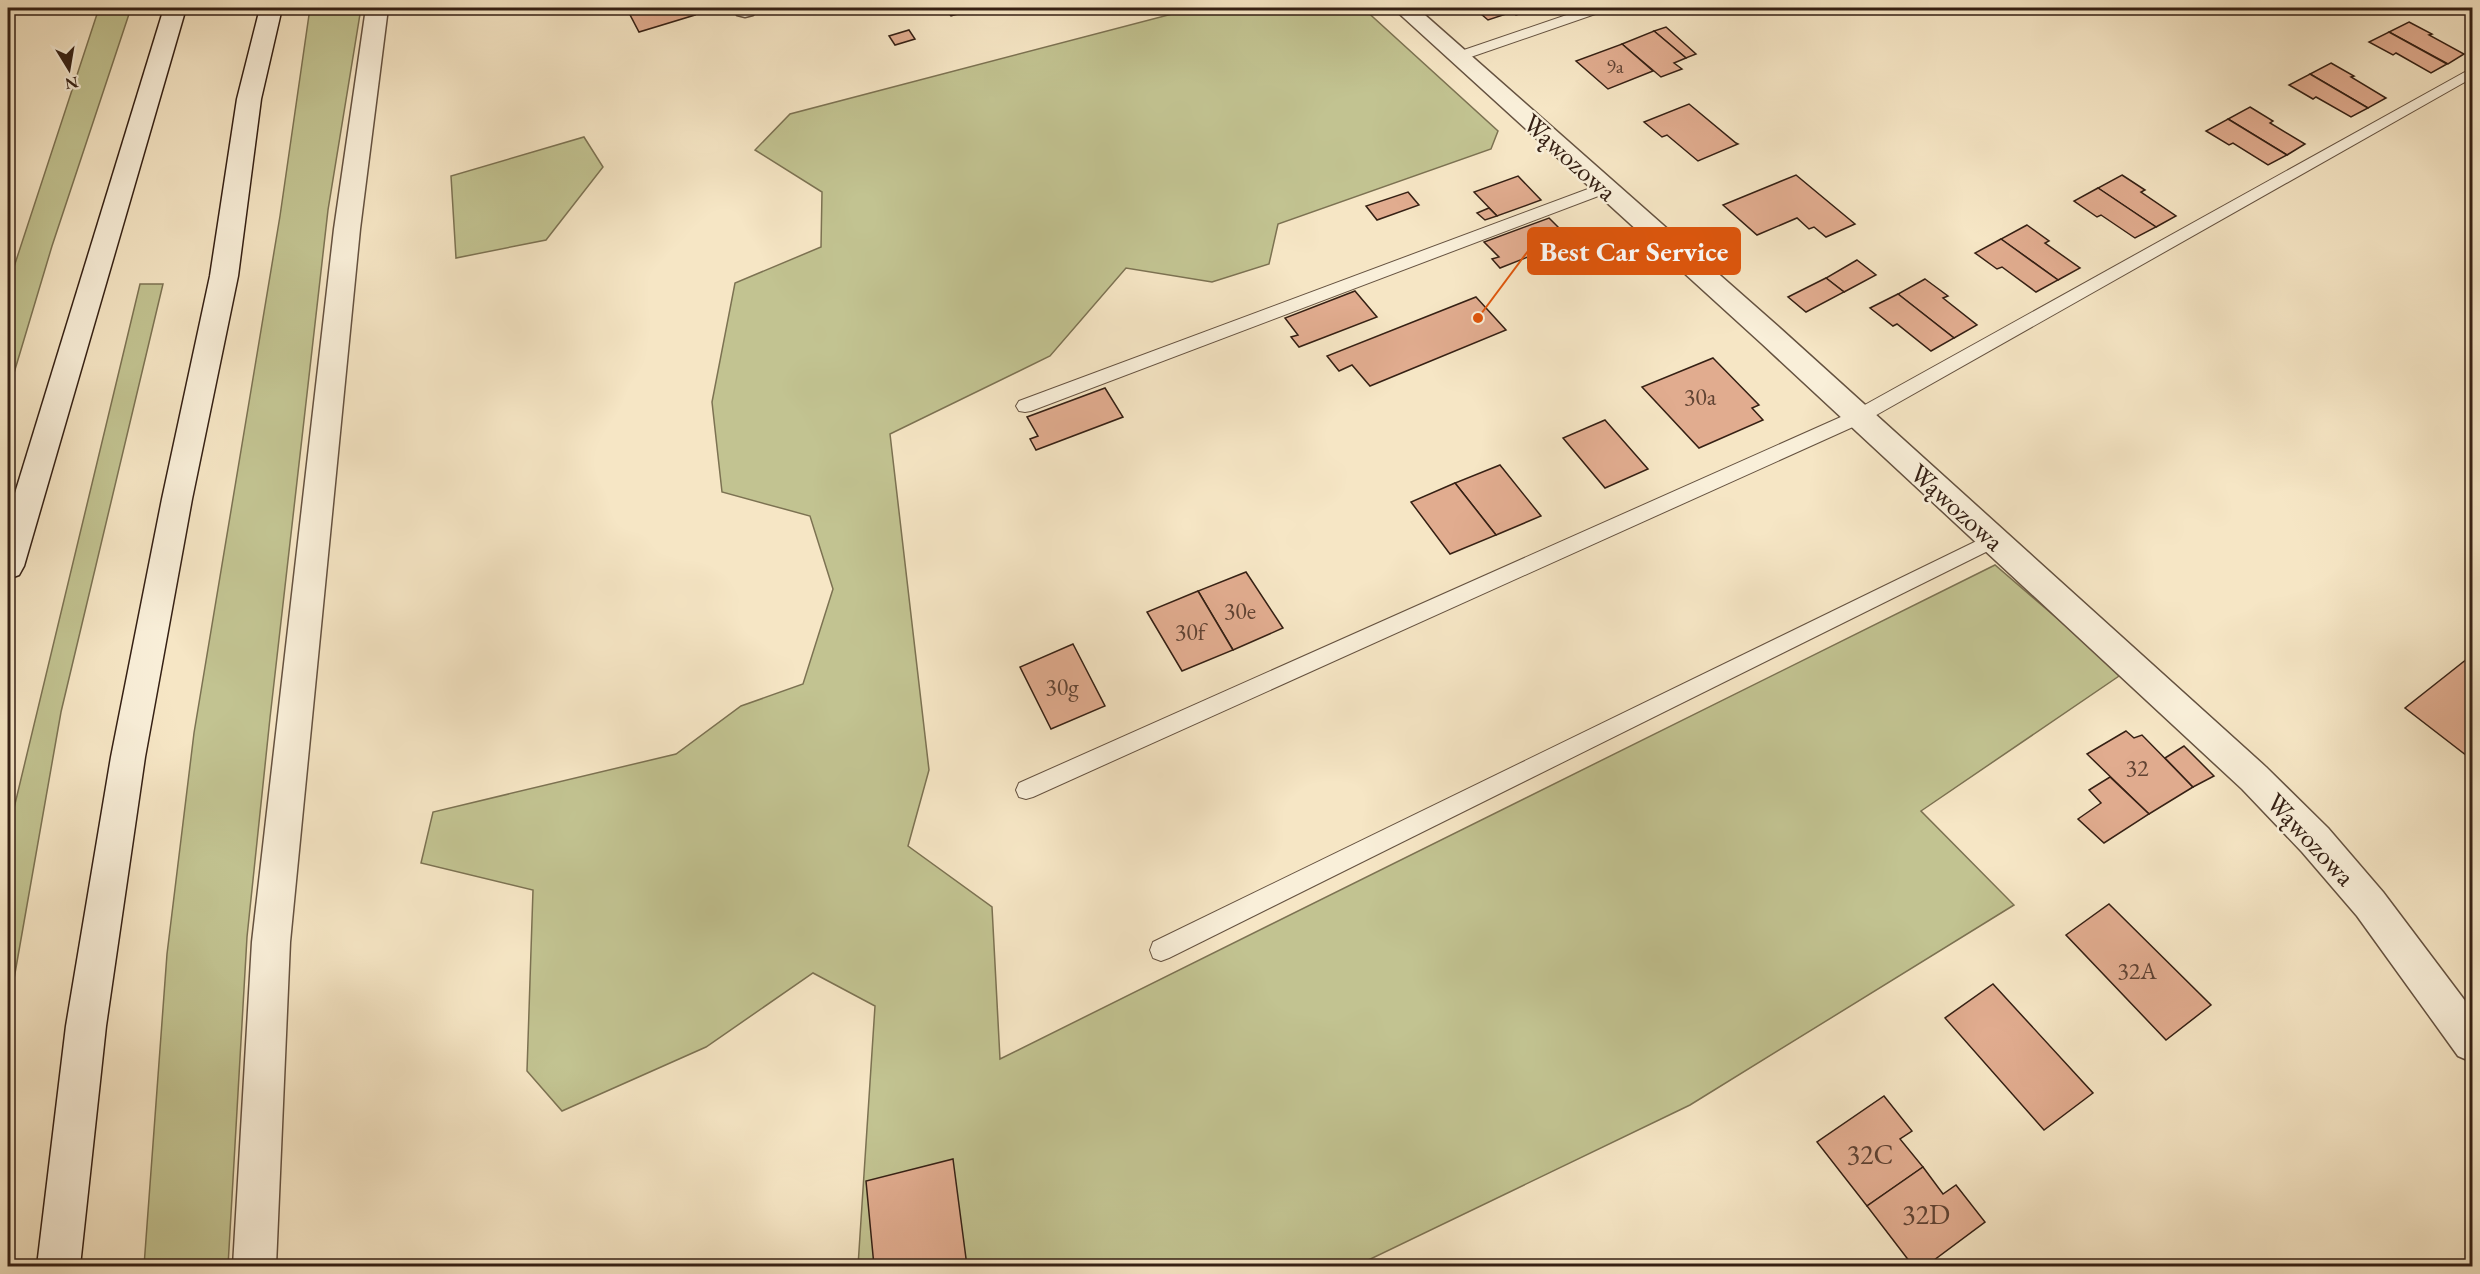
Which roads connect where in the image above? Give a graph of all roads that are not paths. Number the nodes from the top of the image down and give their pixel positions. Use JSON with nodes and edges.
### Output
{"nodes":[{"id":1,"x":175,"y":8,"type":"edge"},
{"id":2,"x":272,"y":8,"type":"edge"},
{"id":3,"x":377,"y":8,"type":"edge"},
{"id":4,"x":1404,"y":8,"type":"edge"},
{"id":5,"x":1599,"y":8,"type":"edge"},
{"id":6,"x":1460,"y":57,"type":"junction"},
{"id":7,"x":2472,"y":72,"type":"edge"},
{"id":8,"x":1604,"y":188,"type":"junction"},
{"id":9,"x":1025,"y":406,"type":"dead end"},
{"id":10,"x":1858,"y":417,"type":"junction"},
{"id":11,"x":1993,"y":540,"type":"junction"},
{"id":12,"x":8,"y":566,"type":"edge"},
{"id":13,"x":1026,"y":790,"type":"dead end"},
{"id":14,"x":1161,"y":950,"type":"dead end"},
{"id":15,"x":2472,"y":1042,"type":"edge"},
{"id":16,"x":58,"y":1266,"type":"edge"},
{"id":17,"x":254,"y":1266,"type":"edge"}],
"edges":[{"from":1,"to":12,"type":"street"},
{"from":2,"to":16,"type":"street"},
{"from":3,"to":17,"type":"street"},
{"from":4,"to":6,"type":"street","name":"Wąwozowa"},
{"from":5,"to":6,"type":"lane"},
{"from":6,"to":8,"type":"street","name":"Wąwozowa"},
{"from":7,"to":10,"type":"lane"},
{"from":8,"to":9,"type":"lane"},
{"from":8,"to":10,"type":"street","name":"Wąwozowa"},
{"from":10,"to":11,"type":"street","name":"Wąwozowa"},
{"from":10,"to":13,"type":"lane"},
{"from":11,"to":14,"type":"lane"},
{"from":11,"to":15,"type":"street","name":"Wąwozowa"}]}
